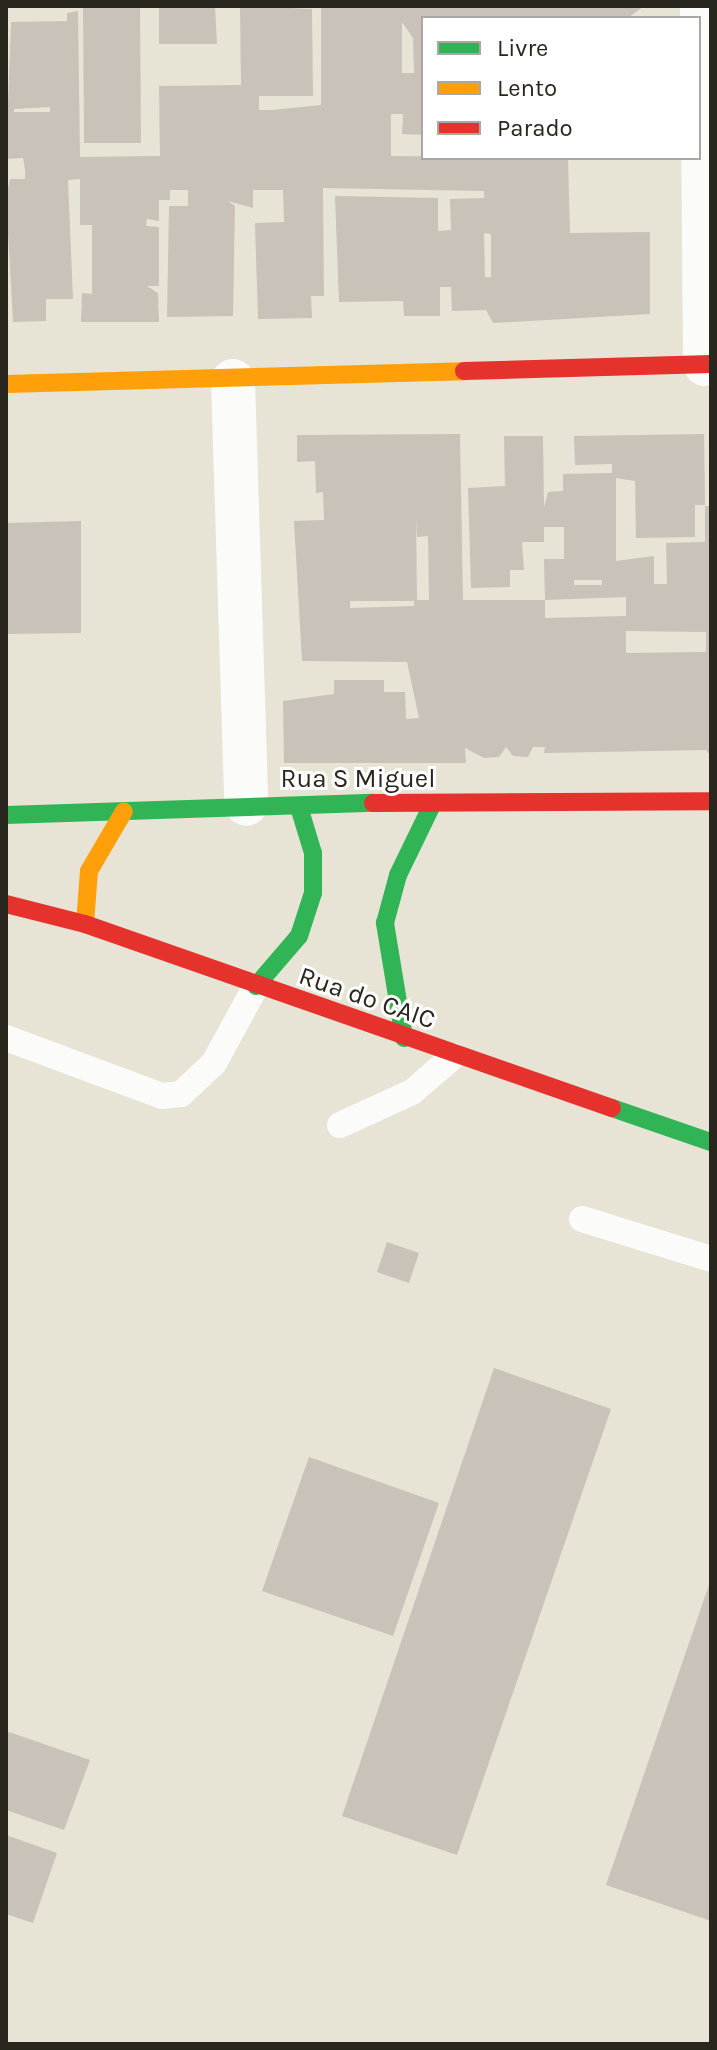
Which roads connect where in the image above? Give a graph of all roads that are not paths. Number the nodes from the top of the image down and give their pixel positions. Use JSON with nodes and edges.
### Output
{"nodes":[{"id":1,"x":702,"y":6,"type":"edge"},
{"id":2,"x":708,"y":364,"type":"edge"},
{"id":3,"x":233,"y":381,"type":"junction"},
{"id":4,"x":6,"y":384,"type":"edge"},
{"id":5,"x":711,"y":801,"type":"edge"},
{"id":6,"x":246,"y":804,"type":"junction"},
{"id":7,"x":432,"y":805,"type":"junction"},
{"id":8,"x":299,"y":807,"type":"junction"},
{"id":9,"x":124,"y":811,"type":"junction"},
{"id":10,"x":6,"y":815,"type":"edge"},
{"id":11,"x":6,"y":904,"type":"edge"},
{"id":12,"x":85,"y":924,"type":"junction"},
{"id":13,"x":256,"y":986,"type":"junction"},
{"id":14,"x":6,"y":1038,"type":"edge"},
{"id":15,"x":404,"y":1038,"type":"junction"},
{"id":16,"x":454,"y":1056,"type":"junction"},
{"id":17,"x":340,"y":1125,"type":"dead end"},
{"id":18,"x":711,"y":1142,"type":"edge"},
{"id":19,"x":582,"y":1219,"type":"dead end"},
{"id":20,"x":711,"y":1259,"type":"edge"}],
"edges":[{"from":1,"to":2,"type":"street"},
{"from":2,"to":3,"type":"street"},
{"from":3,"to":4,"type":"street"},
{"from":3,"to":6,"type":"street"},
{"from":5,"to":7,"type":"street","name":"Rua S Miguel"},
{"from":6,"to":8,"type":"street","name":"Rua S Miguel"},
{"from":6,"to":9,"type":"street","name":"Rua S Miguel"},
{"from":7,"to":8,"type":"street","name":"Rua S Miguel"},
{"from":7,"to":15,"type":"street"},
{"from":8,"to":13,"type":"street"},
{"from":9,"to":10,"type":"street","name":"Rua S Miguel"},
{"from":9,"to":12,"type":"street"},
{"from":11,"to":12,"type":"street","name":"Rua do CAIC"},
{"from":12,"to":13,"type":"street","name":"Rua do CAIC"},
{"from":13,"to":14,"type":"lane"},
{"from":13,"to":15,"type":"street","name":"Rua do CAIC"},
{"from":15,"to":16,"type":"street","name":"Rua do CAIC"},
{"from":16,"to":17,"type":"lane"},
{"from":16,"to":18,"type":"street","name":"Rua do CAIC"},
{"from":19,"to":20,"type":"lane"}]}
